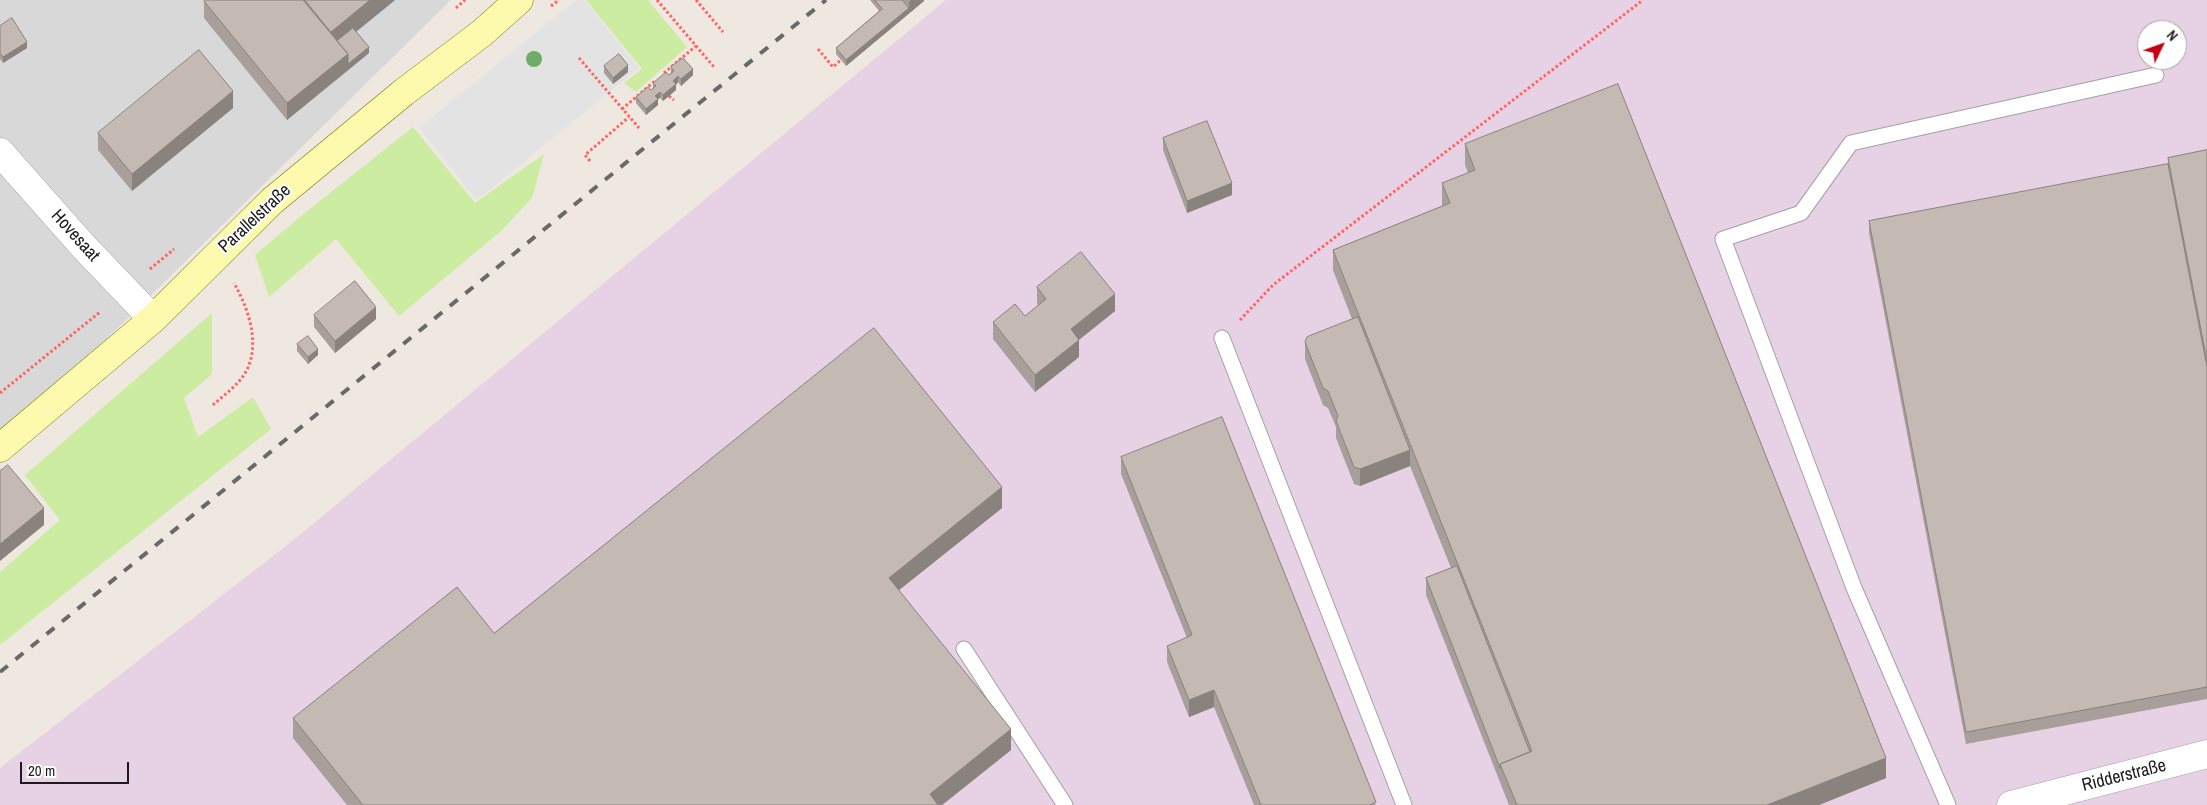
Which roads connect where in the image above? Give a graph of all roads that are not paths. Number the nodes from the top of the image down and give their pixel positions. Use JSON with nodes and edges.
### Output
{"nodes":[{"id":1,"x":519,"y":0,"type":"edge"},
{"id":2,"x":2156,"y":75,"type":"dead end"},
{"id":3,"x":0,"y":152,"type":"edge"},
{"id":4,"x":153,"y":319,"type":"junction"},
{"id":5,"x":1222,"y":338,"type":"road end"},
{"id":6,"x":0,"y":448,"type":"edge"},
{"id":7,"x":964,"y":649,"type":"dead end"},
{"id":8,"x":2207,"y":754,"type":"edge"},
{"id":9,"x":2072,"y":797,"type":"edge"},
{"id":10,"x":1065,"y":805,"type":"edge"},
{"id":11,"x":1404,"y":805,"type":"edge"},
{"id":12,"x":1948,"y":805,"type":"edge"},
{"id":13,"x":2011,"y":805,"type":"edge"}],
"edges":[{"from":1,"to":4,"type":"main road","name":"Parallelstraße"},
{"from":2,"to":12,"type":"lane"},
{"from":3,"to":4,"type":"street","name":"Hovesaat"},
{"from":4,"to":6,"type":"main road","name":"Parallelstraße"},
{"from":5,"to":11,"type":"lane"},
{"from":7,"to":10,"type":"lane"},
{"from":8,"to":9,"type":"street","name":"Ridderstraße"},
{"from":9,"to":13,"type":"street","name":"Ridderstraße"}]}
